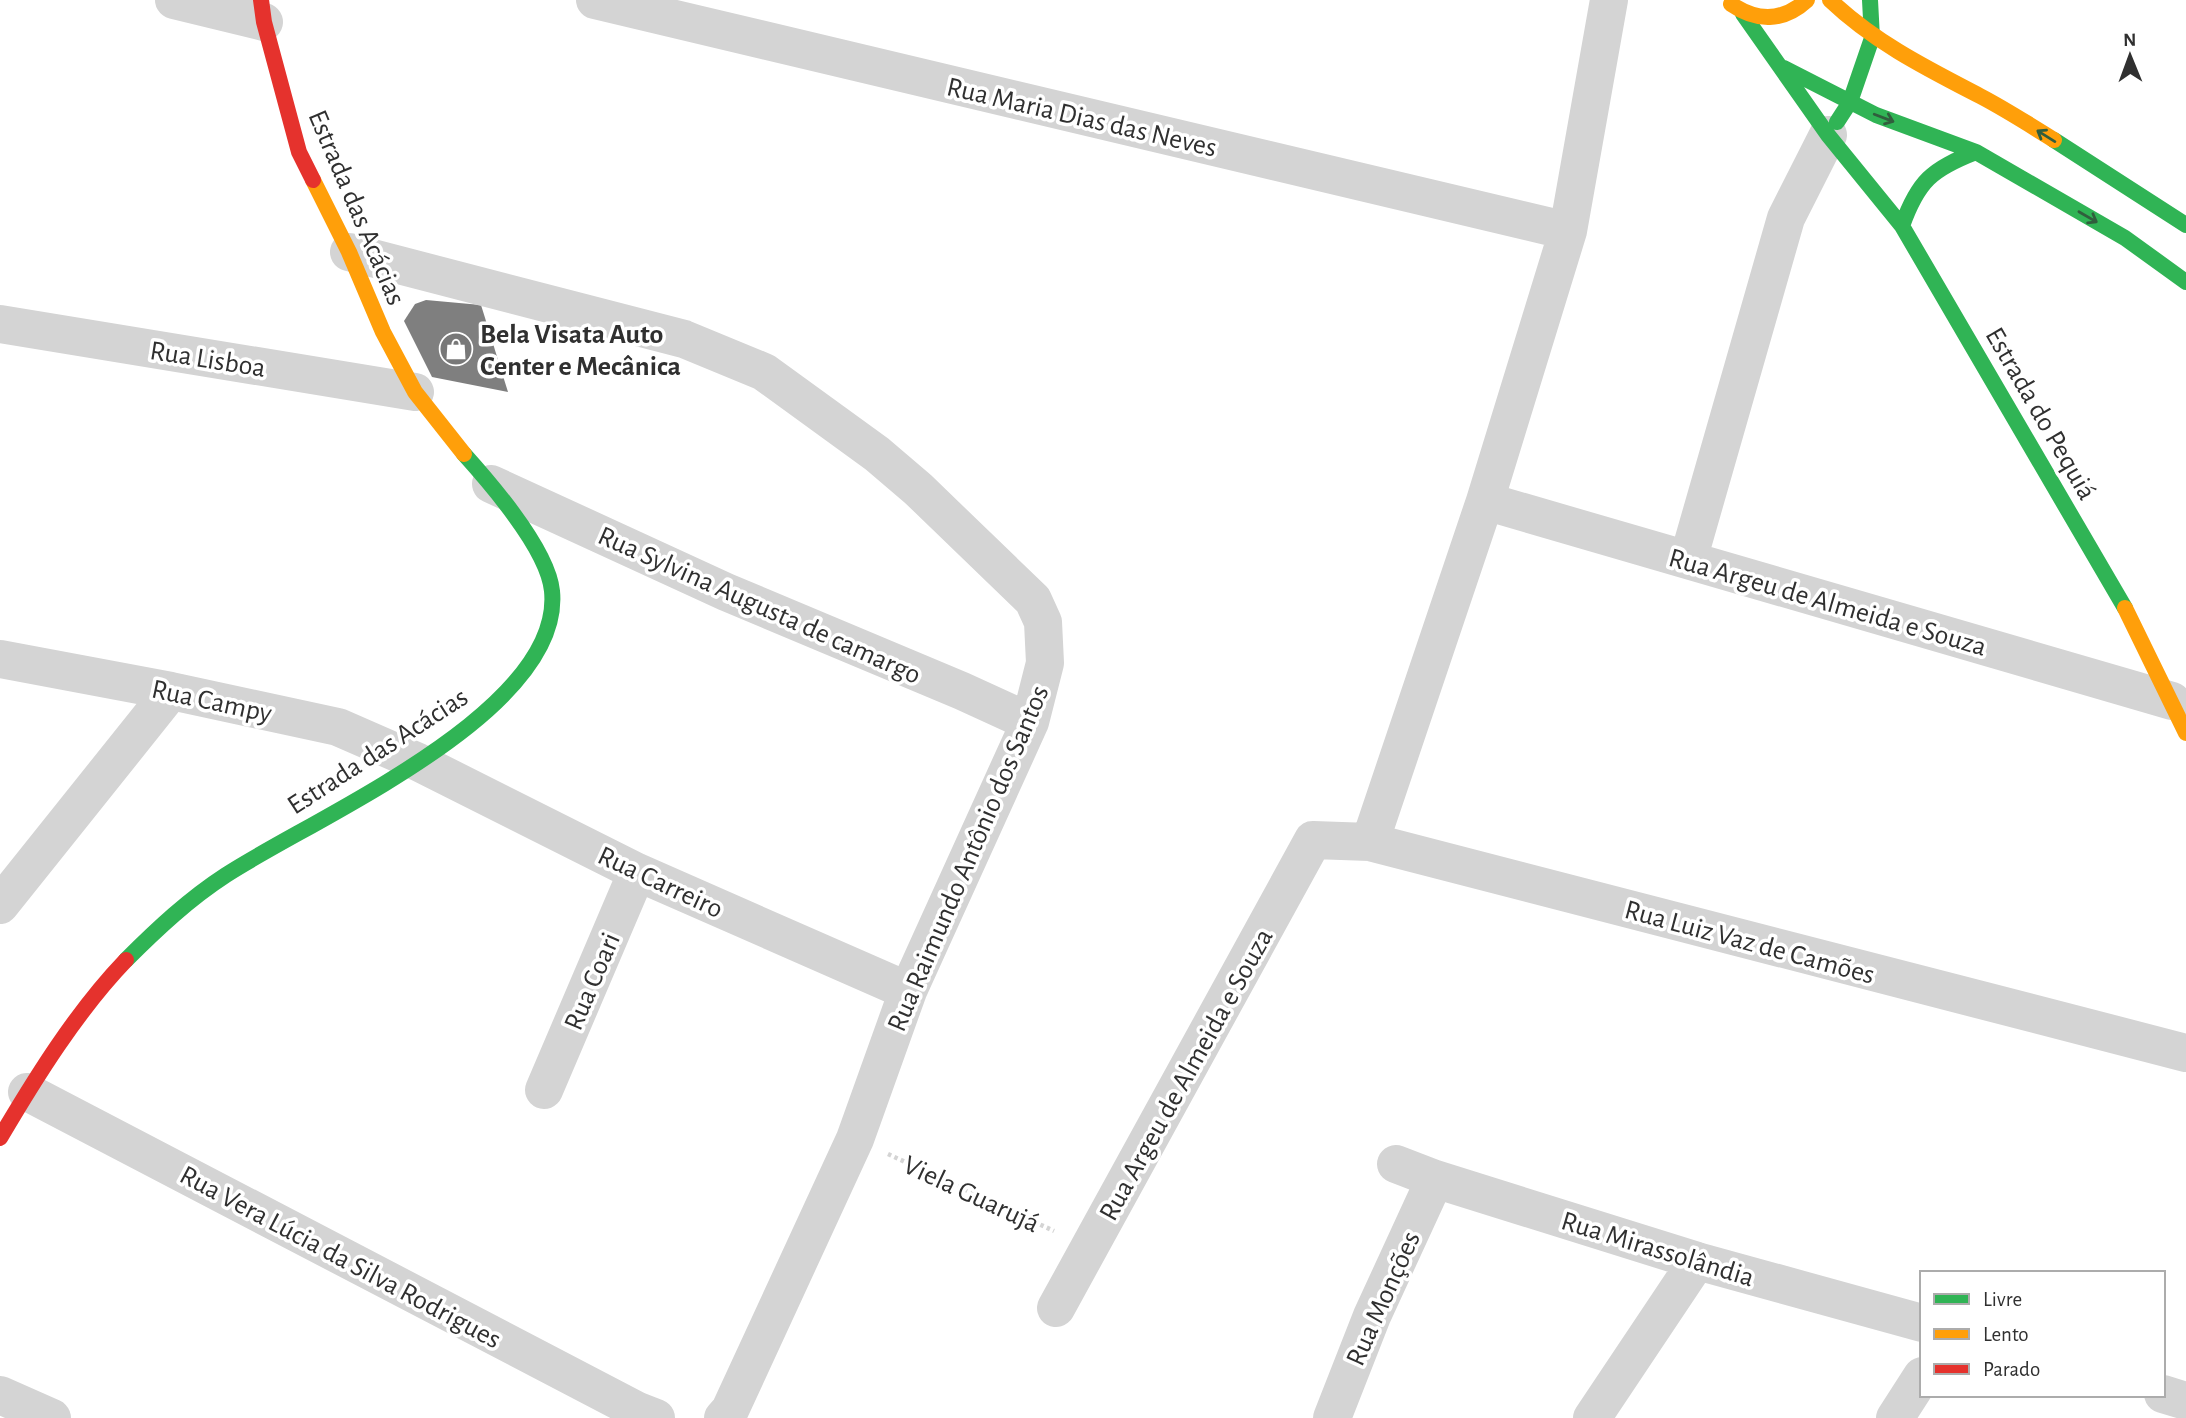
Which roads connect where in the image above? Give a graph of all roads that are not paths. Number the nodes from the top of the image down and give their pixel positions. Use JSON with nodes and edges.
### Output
{"nodes":[{"id":1,"x":174,"y":0,"type":"edge"},
{"id":2,"x":595,"y":0,"type":"edge"},
{"id":3,"x":1609,"y":0,"type":"edge"},
{"id":4,"x":1726,"y":0,"type":"edge"},
{"id":5,"x":1807,"y":0,"type":"edge"},
{"id":6,"x":1830,"y":0,"type":"edge"},
{"id":7,"x":1870,"y":0,"type":"edge"},
{"id":8,"x":262,"y":11,"type":"edge"},
{"id":9,"x":1743,"y":14,"type":"junction"},
{"id":10,"x":1872,"y":37,"type":"junction"},
{"id":11,"x":1779,"y":65,"type":"junction"},
{"id":12,"x":1850,"y":102,"type":"junction"},
{"id":13,"x":1828,"y":135,"type":"junction"},
{"id":14,"x":1976,"y":152,"type":"junction"},
{"id":15,"x":2186,"y":225,"type":"edge"},
{"id":16,"x":1902,"y":226,"type":"junction"},
{"id":17,"x":1568,"y":231,"type":"junction"},
{"id":18,"x":349,"y":252,"type":"junction"},
{"id":19,"x":2186,"y":282,"type":"edge"},
{"id":20,"x":0,"y":324,"type":"edge"},
{"id":21,"x":415,"y":392,"type":"junction"},
{"id":22,"x":491,"y":484,"type":"junction"},
{"id":23,"x":1485,"y":500,"type":"junction"},
{"id":24,"x":1688,"y":560,"type":"junction"},
{"id":25,"x":0,"y":659,"type":"edge"},
{"id":26,"x":171,"y":691,"type":"junction"},
{"id":27,"x":2179,"y":717,"type":"edge"},
{"id":28,"x":1030,"y":722,"type":"junction"},
{"id":29,"x":418,"y":762,"type":"junction"},
{"id":30,"x":1313,"y":839,"type":"joint"},
{"id":31,"x":1370,"y":842,"type":"junction"},
{"id":32,"x":637,"y":872,"type":"junction"},
{"id":33,"x":0,"y":905,"type":"edge"},
{"id":34,"x":908,"y":991,"type":"junction"},
{"id":35,"x":2186,"y":1054,"type":"edge"},
{"id":36,"x":544,"y":1090,"type":"dead end"},
{"id":37,"x":27,"y":1092,"type":"junction"},
{"id":38,"x":0,"y":1139,"type":"edge"},
{"id":39,"x":1396,"y":1164,"type":"dead end"},
{"id":40,"x":1435,"y":1180,"type":"junction"},
{"id":41,"x":1697,"y":1261,"type":"junction"},
{"id":42,"x":1056,"y":1308,"type":"dead end"},
{"id":43,"x":1920,"y":1322,"type":"edge"},
{"id":44,"x":1920,"y":1379,"type":"edge"},
{"id":45,"x":0,"y":1395,"type":"edge"},
{"id":46,"x":2165,"y":1395,"type":"edge"},
{"id":47,"x":2186,"y":1401,"type":"edge"},
{"id":48,"x":726,"y":1414,"type":"edge"},
{"id":49,"x":51,"y":1418,"type":"edge"},
{"id":50,"x":656,"y":1418,"type":"edge"},
{"id":51,"x":1332,"y":1418,"type":"edge"},
{"id":52,"x":1592,"y":1418,"type":"edge"},
{"id":53,"x":1895,"y":1418,"type":"edge"}],
"edges":[{"from":1,"to":8,"type":"street"},
{"from":2,"to":17,"type":"street","name":"Rua Maria Dias das Neves"},
{"from":3,"to":17,"type":"street"},
{"from":4,"to":9,"type":"street","name":"Estrada do Pequiá"},
{"from":5,"to":9,"type":"street"},
{"from":6,"to":10,"type":"street"},
{"from":7,"to":10,"type":"street"},
{"from":8,"to":18,"type":"street","name":"Estrada das Acácias"},
{"from":9,"to":11,"type":"street","name":"Estrada do Pequiá"},
{"from":10,"to":12,"type":"street"},
{"from":15,"to":10,"type":"street","one_way":true},
{"from":11,"to":12,"type":"street"},
{"from":11,"to":13,"type":"street","name":"Estrada do Pequiá"},
{"from":12,"to":13,"type":"street"},
{"from":12,"to":14,"type":"street","one_way":true},
{"from":13,"to":16,"type":"street","name":"Estrada do Pequiá"},
{"from":13,"to":24,"type":"street"},
{"from":14,"to":16,"type":"street"},
{"from":14,"to":19,"type":"street","one_way":true},
{"from":16,"to":27,"type":"street","name":"Estrada do Pequiá"},
{"from":17,"to":23,"type":"street"},
{"from":18,"to":21,"type":"street","name":"Estrada das Acácias"},
{"from":18,"to":28,"type":"street","name":"Rua Raimundo Antônio dos Santos"},
{"from":20,"to":21,"type":"street","name":"Rua Lisboa"},
{"from":21,"to":22,"type":"street","name":"Estrada das Acácias"},
{"from":22,"to":28,"type":"street","name":"Rua Sylvina Augusta de camargo"},
{"from":22,"to":29,"type":"street","name":"Estrada das Acácias"},
{"from":23,"to":24,"type":"street","name":"Rua Argeu de Almeida e Souza"},
{"from":23,"to":31,"type":"street"},
{"from":24,"to":27,"type":"street","name":"Rua Argeu de Almeida e Souza"},
{"from":25,"to":26,"type":"street","name":"Rua Campy"},
{"from":26,"to":29,"type":"street","name":"Rua Campy"},
{"from":26,"to":33,"type":"street"},
{"from":28,"to":34,"type":"street","name":"Rua Raimundo Antônio dos Santos"},
{"from":29,"to":32,"type":"street","name":"Rua Carreiro"},
{"from":29,"to":37,"type":"street","name":"Estrada das Acácias"},
{"from":30,"to":31,"type":"street","name":"Rua Luiz Vaz de Camões"},
{"from":30,"to":42,"type":"street","name":"Rua Argeu de Almeida e Souza"},
{"from":31,"to":35,"type":"street","name":"Rua Luiz Vaz de Camões"},
{"from":32,"to":34,"type":"street","name":"Rua Carreiro"},
{"from":32,"to":36,"type":"street","name":"Rua Coari"},
{"from":34,"to":48,"type":"street","name":"Rua Raimundo Antônio dos Santos"},
{"from":37,"to":38,"type":"street","name":"Estrada das Acácias"},
{"from":37,"to":50,"type":"street","name":"Rua Vera Lúcia da Silva Rodrigues"},
{"from":39,"to":40,"type":"street","name":"Rua Mirassolândia"},
{"from":40,"to":41,"type":"street","name":"Rua Mirassolândia"},
{"from":40,"to":51,"type":"street","name":"Rua Monções"},
{"from":41,"to":43,"type":"street","name":"Rua Mirassolândia"},
{"from":41,"to":52,"type":"street"},
{"from":44,"to":53,"type":"street"},
{"from":45,"to":49,"type":"street"},
{"from":46,"to":47,"type":"street"}]}
